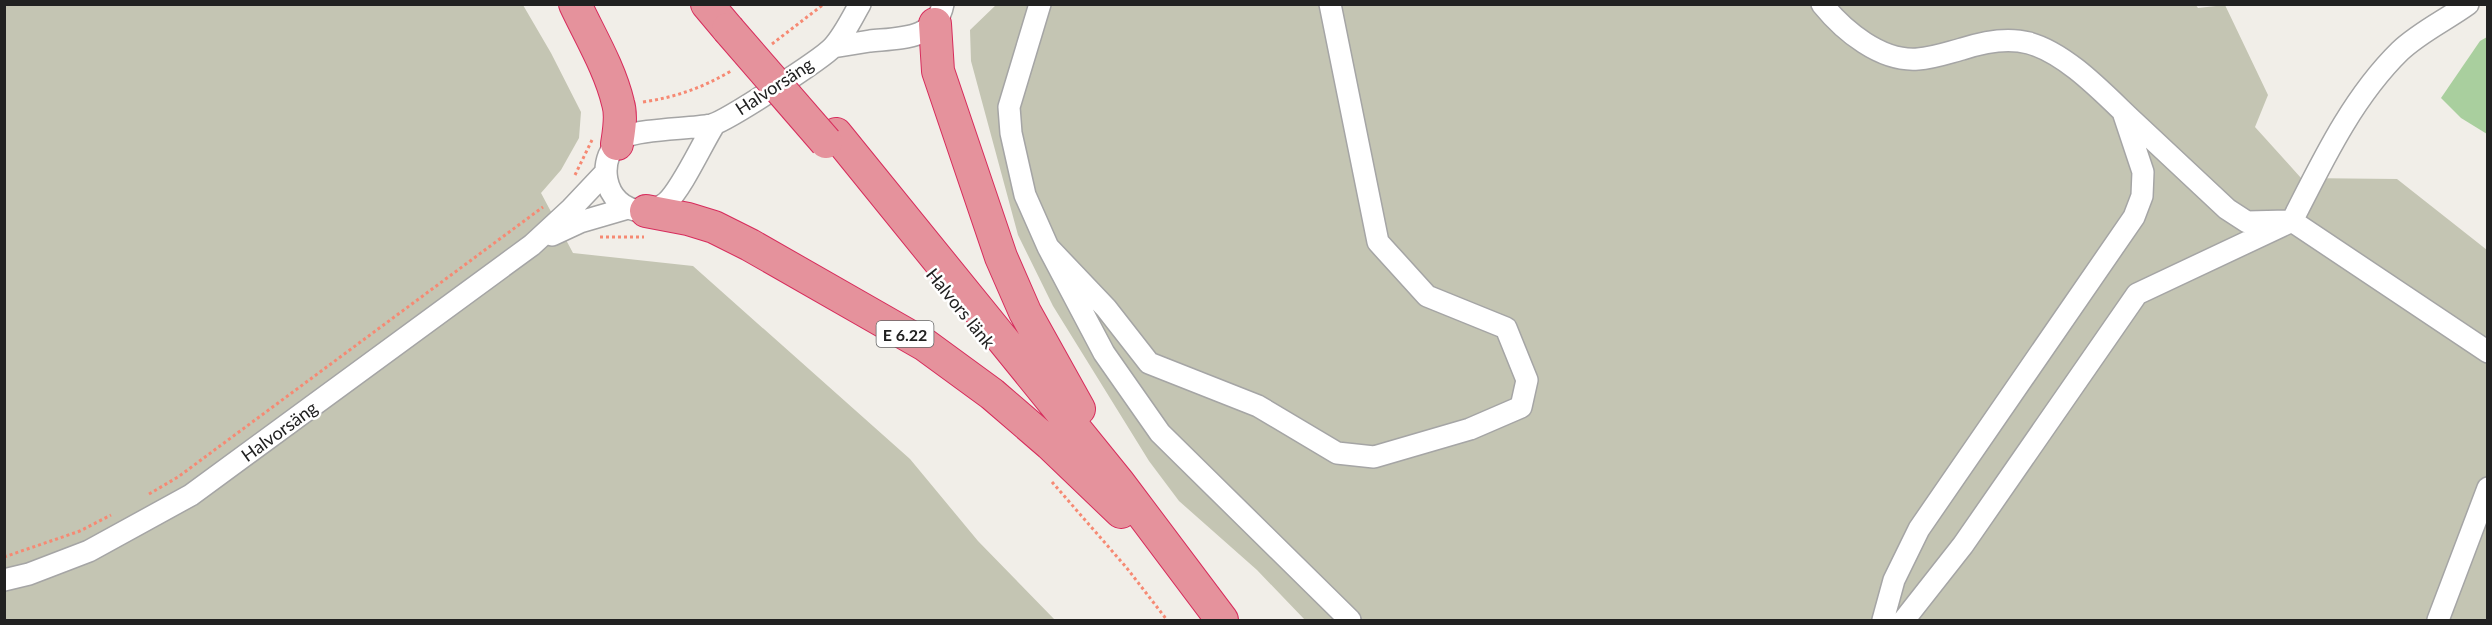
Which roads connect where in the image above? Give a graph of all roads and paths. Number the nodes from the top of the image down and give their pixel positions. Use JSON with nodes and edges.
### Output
{"nodes":[{"id":1,"x":575,"y":4,"type":"edge"},
{"id":2,"x":707,"y":4,"type":"edge"},
{"id":3,"x":824,"y":4,"type":"edge"},
{"id":4,"x":860,"y":4,"type":"edge"},
{"id":5,"x":1040,"y":4,"type":"edge"},
{"id":6,"x":1330,"y":4,"type":"edge"},
{"id":7,"x":1822,"y":4,"type":"edge"},
{"id":8,"x":2468,"y":4,"type":"edge"},
{"id":9,"x":939,"y":14,"type":"edge"},
{"id":10,"x":730,"y":19,"type":"edge"},
{"id":11,"x":833,"y":47,"type":"junction"},
{"id":12,"x":763,"y":50,"type":"dead end"},
{"id":13,"x":736,"y":68,"type":"dead end"},
{"id":14,"x":619,"y":104,"type":"junction"},
{"id":15,"x":2123,"y":112,"type":"junction"},
{"id":16,"x":714,"y":124,"type":"junction"},
{"id":17,"x":831,"y":138,"type":"junction"},
{"id":18,"x":605,"y":141,"type":"junction"},
{"id":19,"x":606,"y":173,"type":"junction"},
{"id":20,"x":547,"y":204,"type":"dead end"},
{"id":21,"x":576,"y":215,"type":"junction"},
{"id":22,"x":639,"y":219,"type":"junction"},
{"id":23,"x":2292,"y":221,"type":"junction"},
{"id":24,"x":1048,"y":247,"type":"junction"},
{"id":25,"x":2487,"y":352,"type":"edge"},
{"id":26,"x":1047,"y":476,"type":"dead end"},
{"id":27,"x":1119,"y":483,"type":"junction"},
{"id":28,"x":2487,"y":488,"type":"edge"},
{"id":29,"x":140,"y":500,"type":"dead end"},
{"id":30,"x":120,"y":510,"type":"dead end"},
{"id":31,"x":1127,"y":517,"type":"junction"},
{"id":32,"x":4,"y":557,"type":"edge"},
{"id":33,"x":4,"y":580,"type":"edge"},
{"id":34,"x":1167,"y":621,"type":"edge"},
{"id":35,"x":1205,"y":621,"type":"edge"},
{"id":36,"x":1222,"y":621,"type":"edge"},
{"id":37,"x":1350,"y":621,"type":"edge"},
{"id":38,"x":1883,"y":621,"type":"edge"},
{"id":39,"x":1904,"y":621,"type":"edge"},
{"id":40,"x":2438,"y":621,"type":"edge"}],
"edges":[{"from":1,"to":14,"type":"highway"},
{"from":2,"to":10,"type":"highway","name":"Halvors länk","number":"E 6.22"},
{"from":3,"to":12,"type":"path"},
{"from":4,"to":11,"type":"street","name":"Halvorsäng","number":"E 6.22"},
{"from":5,"to":24,"type":"street"},
{"from":6,"to":24,"type":"street"},
{"from":7,"to":15,"type":"street"},
{"from":8,"to":23,"type":"street"},
{"from":9,"to":11,"type":"street","name":"Halvorsäng","number":"E 6.22"},
{"from":9,"to":27,"type":"highway","number":"E 6.22"},
{"from":10,"to":17,"type":"highway","name":"Halvors länk","number":"E 6.22"},
{"from":11,"to":16,"type":"street","name":"Halvorsäng","number":"E 6.22"},
{"from":13,"to":14,"type":"path"},
{"from":14,"to":18,"type":"highway"},
{"from":15,"to":23,"type":"street"},
{"from":15,"to":38,"type":"street"},
{"from":16,"to":18,"type":"street","name":"Halvorsäng","number":"E 6.22"},
{"from":16,"to":22,"type":"street","name":"Halvorsäng","number":"E 6.22"},
{"from":17,"to":27,"type":"highway","name":"Halvors länk","number":"E 6.22"},
{"from":17,"to":31,"type":"highway","name":"Halvors länk","number":"E 6.22"},
{"from":18,"to":19,"type":"street","name":"Halvorsäng"},
{"from":18,"to":21,"type":"path"},
{"from":19,"to":21,"type":"street","name":"Halvorsäng"},
{"from":19,"to":22,"type":"street"},
{"from":20,"to":29,"type":"path"},
{"from":21,"to":22,"type":"street","name":"Halvorsäng"},
{"from":21,"to":22,"type":"path"},
{"from":21,"to":33,"type":"street","name":"Halvorsäng"},
{"from":22,"to":31,"type":"highway","number":"E 6.22"},
{"from":23,"to":25,"type":"street"},
{"from":23,"to":39,"type":"street"},
{"from":24,"to":37,"type":"street"},
{"from":26,"to":34,"type":"path"},
{"from":27,"to":36,"type":"highway","name":"Halvors länk","number":"E 6.22"},
{"from":28,"to":40,"type":"street"},
{"from":30,"to":32,"type":"path"},
{"from":31,"to":35,"type":"highway","name":"Halvors länk","number":"E 6.22"}]}
